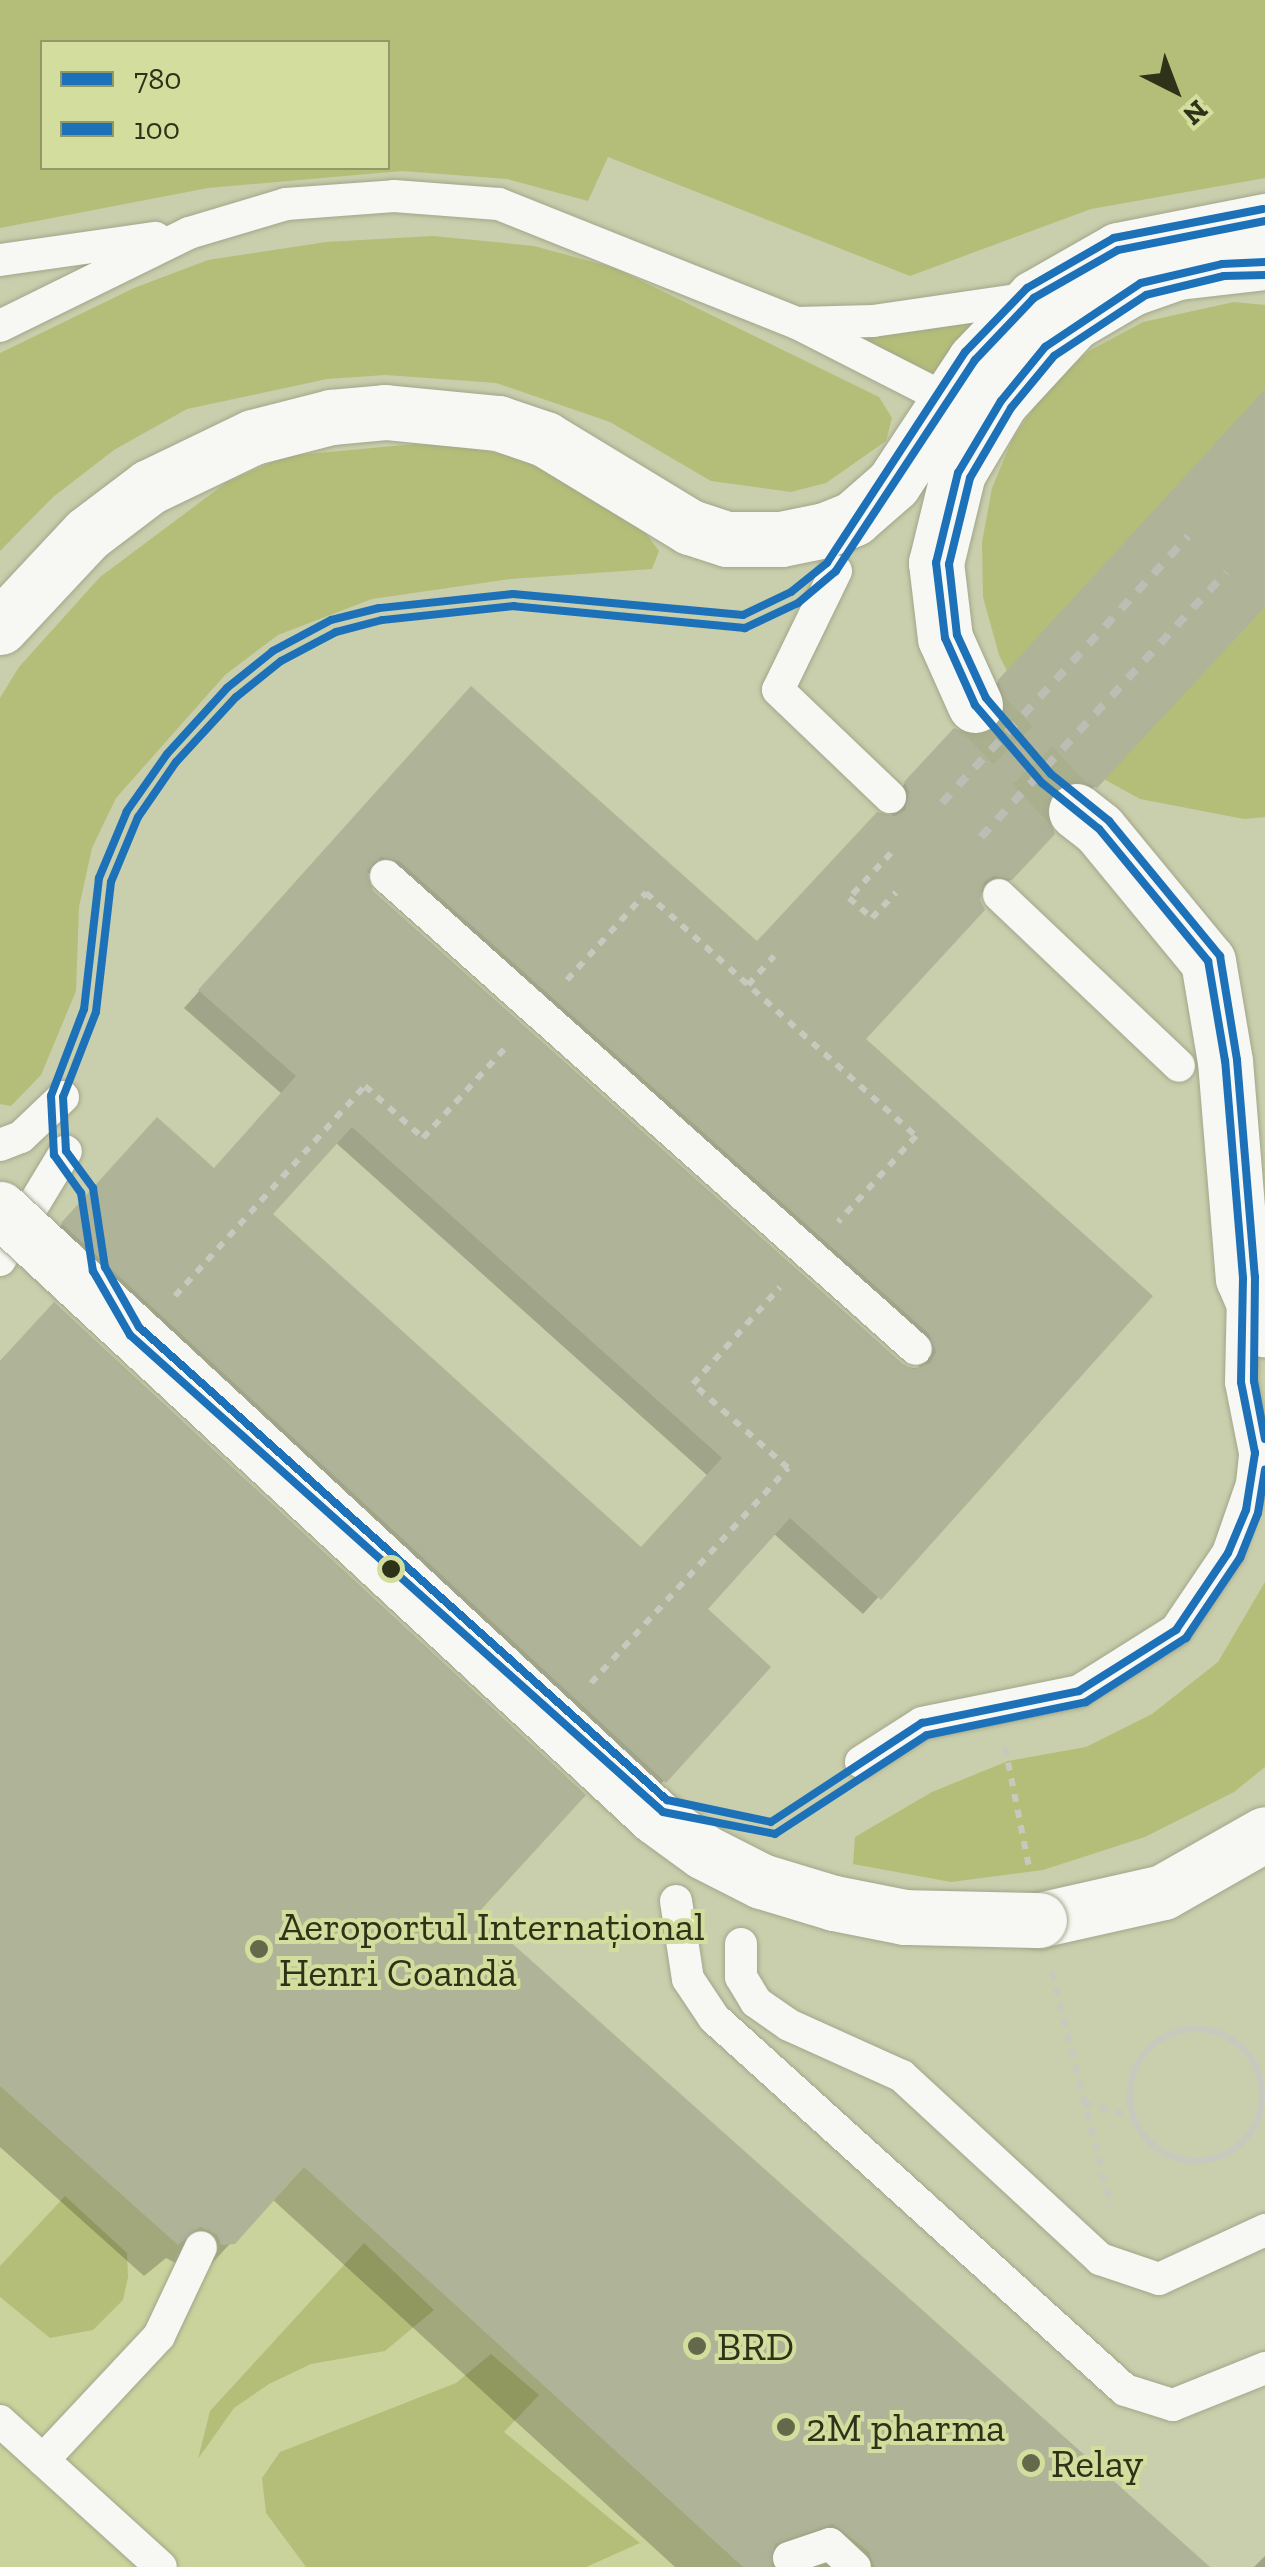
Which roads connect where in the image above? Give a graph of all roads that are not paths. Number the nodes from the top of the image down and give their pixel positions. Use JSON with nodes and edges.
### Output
{"nodes":[{"id":1,"x":1265,"y":220,"type":"edge"},
{"id":2,"x":189,"y":233,"type":"junction"},
{"id":3,"x":0,"y":260,"type":"edge"},
{"id":4,"x":1265,"y":262,"type":"edge"},
{"id":5,"x":1034,"y":298,"type":"junction"},
{"id":6,"x":797,"y":323,"type":"junction"},
{"id":7,"x":0,"y":326,"type":"edge"},
{"id":8,"x":948,"y":400,"type":"junction"},
{"id":9,"x":836,"y":571,"type":"dead end"},
{"id":10,"x":0,"y":627,"type":"edge"},
{"id":11,"x":975,"y":705,"type":"tunnel mouth"},
{"id":12,"x":890,"y":797,"type":"dead end"},
{"id":13,"x":1076,"y":812,"type":"tunnel mouth"},
{"id":14,"x":386,"y":876,"type":"dead end"},
{"id":15,"x":999,"y":895,"type":"dead end"},
{"id":16,"x":1179,"y":1066,"type":"dead end"},
{"id":17,"x":63,"y":1097,"type":"dead end"},
{"id":18,"x":0,"y":1144,"type":"edge"},
{"id":19,"x":66,"y":1151,"type":"dead end"},
{"id":20,"x":0,"y":1209,"type":"edge"},
{"id":21,"x":0,"y":1260,"type":"edge"},
{"id":22,"x":1244,"y":1278,"type":"junction"},
{"id":23,"x":1265,"y":1329,"type":"edge"},
{"id":24,"x":916,"y":1349,"type":"dead end"},
{"id":25,"x":861,"y":1762,"type":"dead end"},
{"id":26,"x":1265,"y":1834,"type":"edge"},
{"id":27,"x":676,"y":1901,"type":"dead end"},
{"id":28,"x":741,"y":1944,"type":"dead end"},
{"id":29,"x":1265,"y":2230,"type":"edge"},
{"id":30,"x":202,"y":2247,"type":"dead end"},
{"id":31,"x":1265,"y":2368,"type":"edge"},
{"id":32,"x":0,"y":2421,"type":"edge"},
{"id":33,"x":43,"y":2460,"type":"junction"},
{"id":34,"x":789,"y":2558,"type":"dead end"},
{"id":35,"x":161,"y":2567,"type":"edge"},
{"id":36,"x":856,"y":2567,"type":"edge"}],
"edges":[{"from":1,"to":5,"type":"street"},
{"from":2,"to":3,"type":"lane"},
{"from":2,"to":6,"type":"lane"},
{"from":2,"to":7,"type":"lane"},
{"from":4,"to":11,"type":"street"},
{"from":5,"to":6,"type":"lane"},
{"from":5,"to":8,"type":"street"},
{"from":6,"to":8,"type":"lane"},
{"from":8,"to":10,"type":"street"},
{"from":9,"to":12,"type":"lane"},
{"from":13,"to":22,"type":"street"},
{"from":14,"to":24,"type":"lane"},
{"from":15,"to":16,"type":"lane"},
{"from":17,"to":18,"type":"lane"},
{"from":19,"to":21,"type":"lane"},
{"from":20,"to":26,"type":"street","bridge":true},
{"from":22,"to":23,"type":"street"},
{"from":22,"to":25,"type":"lane"},
{"from":27,"to":31,"type":"lane"},
{"from":28,"to":29,"type":"lane"},
{"from":30,"to":33,"type":"lane"},
{"from":32,"to":33,"type":"lane"},
{"from":33,"to":35,"type":"lane"},
{"from":34,"to":36,"type":"lane"}]}
